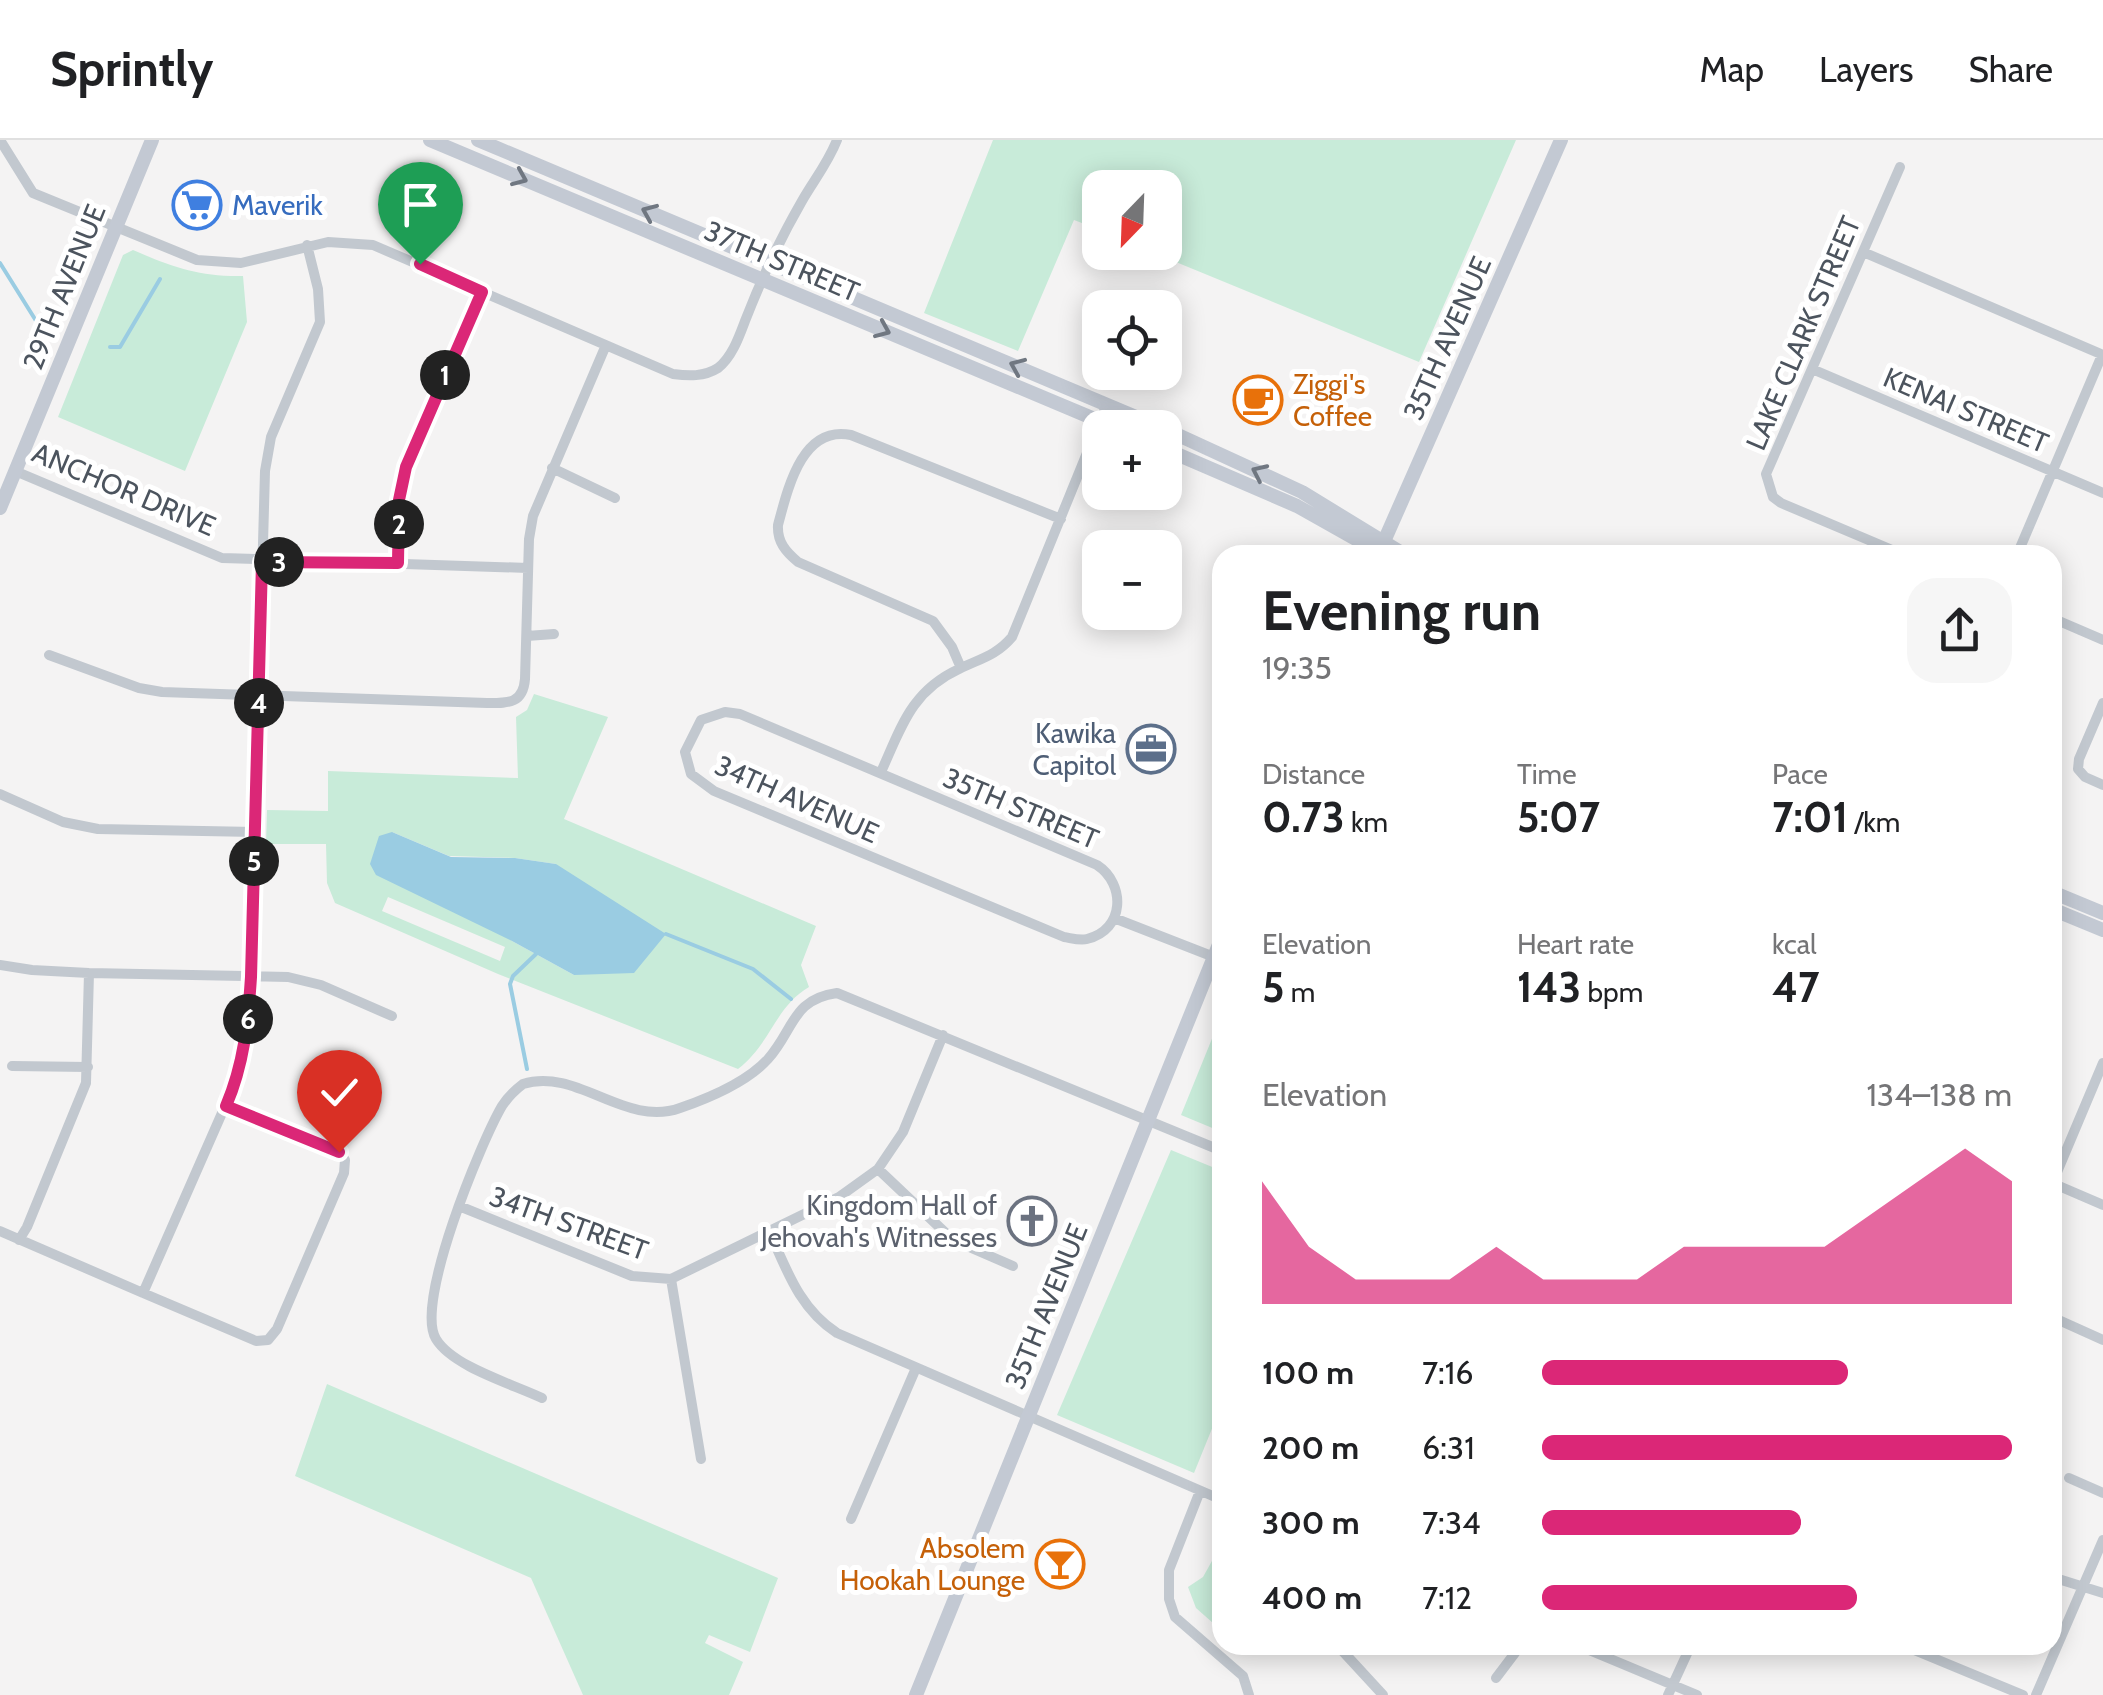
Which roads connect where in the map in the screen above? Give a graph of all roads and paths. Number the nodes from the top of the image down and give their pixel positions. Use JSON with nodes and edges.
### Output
{"nodes":[{"id":1,"x":0,"y":140,"type":"edge"},
{"id":2,"x":152,"y":140,"type":"edge"},
{"id":3,"x":430,"y":140,"type":"edge"},
{"id":4,"x":478,"y":140,"type":"edge"},
{"id":5,"x":837,"y":140,"type":"edge"},
{"id":6,"x":1561,"y":140,"type":"edge"},
{"id":7,"x":1900,"y":167,"type":"dead end"},
{"id":8,"x":116,"y":227,"type":"junction"},
{"id":9,"x":306,"y":245,"type":"junction"},
{"id":10,"x":1863,"y":252,"type":"junction"},
{"id":11,"x":772,"y":264,"type":"junction"},
{"id":12,"x":762,"y":279,"type":"junction"},
{"id":13,"x":482,"y":292,"type":"junction"},
{"id":14,"x":606,"y":345,"type":"junction"},
{"id":15,"x":2103,"y":355,"type":"edge"},
{"id":16,"x":1812,"y":369,"type":"junction"},
{"id":17,"x":1106,"y":404,"type":"junction"},
{"id":18,"x":1104,"y":410,"type":"edge"},
{"id":19,"x":1120,"y":410,"type":"edge"},
{"id":20,"x":1082,"y":412,"type":"edge"},
{"id":21,"x":1182,"y":436,"type":"edge"},
{"id":22,"x":1182,"y":456,"type":"edge"},
{"id":23,"x":0,"y":464,"type":"edge"},
{"id":24,"x":1082,"y":466,"type":"edge"},
{"id":25,"x":552,"y":468,"type":"junction"},
{"id":26,"x":16,"y":471,"type":"junction"},
{"id":27,"x":2053,"y":472,"type":"junction"},
{"id":28,"x":2103,"y":493,"type":"edge"},
{"id":29,"x":615,"y":498,"type":"dead end"},
{"id":30,"x":0,"y":508,"type":"edge"},
{"id":31,"x":1061,"y":519,"type":"junction"},
{"id":32,"x":1370,"y":545,"type":"edge"},
{"id":33,"x":1373,"y":545,"type":"edge"},
{"id":34,"x":1384,"y":545,"type":"edge"},
{"id":35,"x":1880,"y":545,"type":"edge"},
{"id":36,"x":2021,"y":545,"type":"edge"},
{"id":37,"x":262,"y":562,"type":"junction"},
{"id":38,"x":398,"y":563,"type":"junction"},
{"id":39,"x":528,"y":568,"type":"junction"},
{"id":40,"x":2062,"y":622,"type":"edge"},
{"id":41,"x":554,"y":634,"type":"dead end"},
{"id":42,"x":527,"y":636,"type":"junction"},
{"id":43,"x":2103,"y":640,"type":"edge"},
{"id":44,"x":49,"y":656,"type":"dead end"},
{"id":45,"x":961,"y":668,"type":"junction"},
{"id":46,"x":259,"y":697,"type":"junction"},
{"id":47,"x":2103,"y":703,"type":"edge"},
{"id":48,"x":881,"y":772,"type":"junction"},
{"id":49,"x":2103,"y":785,"type":"edge"},
{"id":50,"x":0,"y":794,"type":"edge"},
{"id":51,"x":255,"y":832,"type":"junction"},
{"id":52,"x":2062,"y":896,"type":"edge"},
{"id":53,"x":2062,"y":913,"type":"edge"},
{"id":54,"x":2103,"y":913,"type":"edge"},
{"id":55,"x":1114,"y":918,"type":"junction"},
{"id":56,"x":2103,"y":930,"type":"edge"},
{"id":57,"x":1212,"y":956,"type":"edge"},
{"id":58,"x":1212,"y":962,"type":"edge"},
{"id":59,"x":0,"y":965,"type":"edge"},
{"id":60,"x":90,"y":973,"type":"junction"},
{"id":61,"x":251,"y":977,"type":"junction"},
{"id":62,"x":392,"y":1016,"type":"dead end"},
{"id":63,"x":943,"y":1035,"type":"junction"},
{"id":64,"x":2103,"y":1063,"type":"edge"},
{"id":65,"x":12,"y":1066,"type":"dead end"},
{"id":66,"x":88,"y":1067,"type":"junction"},
{"id":67,"x":226,"y":1106,"type":"junction"},
{"id":68,"x":1150,"y":1120,"type":"junction"},
{"id":69,"x":1212,"y":1147,"type":"edge"},
{"id":70,"x":2062,"y":1161,"type":"edge"},
{"id":71,"x":878,"y":1168,"type":"junction"},
{"id":72,"x":2062,"y":1187,"type":"edge"},
{"id":73,"x":2103,"y":1205,"type":"edge"},
{"id":74,"x":460,"y":1206,"type":"junction"},
{"id":75,"x":0,"y":1231,"type":"edge"},
{"id":76,"x":770,"y":1233,"type":"junction"},
{"id":77,"x":18,"y":1240,"type":"junction"},
{"id":78,"x":1013,"y":1266,"type":"dead end"},
{"id":79,"x":671,"y":1279,"type":"junction"},
{"id":80,"x":143,"y":1293,"type":"junction"},
{"id":81,"x":2062,"y":1322,"type":"edge"},
{"id":82,"x":2103,"y":1340,"type":"edge"},
{"id":83,"x":916,"y":1368,"type":"junction"},
{"id":84,"x":542,"y":1398,"type":"dead end"},
{"id":85,"x":1027,"y":1418,"type":"junction"},
{"id":86,"x":702,"y":1459,"type":"dead end"},
{"id":87,"x":2069,"y":1478,"type":"dead end"},
{"id":88,"x":1200,"y":1491,"type":"junction"},
{"id":89,"x":2103,"y":1493,"type":"edge"},
{"id":90,"x":1212,"y":1496,"type":"edge"},
{"id":91,"x":851,"y":1519,"type":"dead end"},
{"id":92,"x":2103,"y":1540,"type":"edge"},
{"id":93,"x":2062,"y":1582,"type":"edge"},
{"id":94,"x":2082,"y":1589,"type":"junction"},
{"id":95,"x":2103,"y":1594,"type":"edge"},
{"id":96,"x":2062,"y":1635,"type":"edge"},
{"id":97,"x":1212,"y":1649,"type":"edge"},
{"id":98,"x":1219,"y":1655,"type":"edge"},
{"id":99,"x":1346,"y":1655,"type":"edge"},
{"id":100,"x":1513,"y":1655,"type":"edge"},
{"id":101,"x":1598,"y":1655,"type":"edge"},
{"id":102,"x":1687,"y":1655,"type":"edge"},
{"id":103,"x":1926,"y":1655,"type":"edge"},
{"id":104,"x":2053,"y":1655,"type":"edge"},
{"id":105,"x":1496,"y":1678,"type":"dead end"},
{"id":106,"x":1671,"y":1690,"type":"edge"},
{"id":107,"x":916,"y":1695,"type":"edge"},
{"id":108,"x":1249,"y":1695,"type":"edge"},
{"id":109,"x":1382,"y":1695,"type":"edge"},
{"id":110,"x":1697,"y":1695,"type":"edge"},
{"id":111,"x":2023,"y":1695,"type":"edge"},
{"id":112,"x":2036,"y":1695,"type":"edge"}],
"edges":[{"from":1,"to":8,"type":"street"},
{"from":2,"to":8,"type":"main road","name":"29TH AVENUE"},
{"from":3,"to":12,"type":"main road","name":"37TH STREET","one_way":true},
{"from":11,"to":4,"type":"main road","name":"37TH STREET","one_way":true},
{"from":5,"to":11,"type":"street"},
{"from":6,"to":34,"type":"main road","name":"35TH AVENUE"},
{"from":7,"to":10,"type":"street","name":"LAKE CLARK STREET"},
{"from":8,"to":9,"type":"street"},
{"from":8,"to":26,"type":"main road","name":"29TH AVENUE"},
{"from":9,"to":13,"type":"street"},
{"from":9,"to":37,"type":"street"},
{"from":10,"to":15,"type":"street"},
{"from":10,"to":16,"type":"street","name":"LAKE CLARK STREET"},
{"from":11,"to":12,"type":"street"},
{"from":17,"to":11,"type":"main road","name":"37TH STREET","one_way":true},
{"from":12,"to":14,"type":"street"},
{"from":12,"to":20,"type":"main road","name":"37TH STREET","one_way":true},
{"from":13,"to":14,"type":"street"},
{"from":13,"to":38,"type":"street"},
{"from":14,"to":25,"type":"street"},
{"from":15,"to":27,"type":"street"},
{"from":16,"to":27,"type":"street","name":"KENAI STREET"},
{"from":16,"to":35,"type":"street","name":"LAKE CLARK STREET"},
{"from":17,"to":18,"type":"street"},
{"from":17,"to":19,"type":"main road","name":"37TH STREET"},
{"from":33,"to":21,"type":"main road","name":"37TH STREET","one_way":true},
{"from":22,"to":32,"type":"main road","name":"37TH STREET"},
{"from":23,"to":26,"type":"main road","name":"ANCHOR DRIVE"},
{"from":24,"to":31,"type":"street"},
{"from":25,"to":29,"type":"street"},
{"from":25,"to":39,"type":"street"},
{"from":26,"to":30,"type":"main road","name":"29TH AVENUE"},
{"from":26,"to":37,"type":"street","name":"ANCHOR DRIVE"},
{"from":27,"to":28,"type":"street","name":"KENAI STREET"},
{"from":27,"to":36,"type":"street"},
{"from":31,"to":45,"type":"street"},
{"from":31,"to":45,"type":"street"},
{"from":37,"to":38,"type":"street","name":"ANCHOR DRIVE"},
{"from":37,"to":46,"type":"street"},
{"from":38,"to":39,"type":"street","name":"ANCHOR DRIVE"},
{"from":39,"to":42,"type":"street"},
{"from":40,"to":43,"type":"street"},
{"from":41,"to":42,"type":"street"},
{"from":42,"to":46,"type":"street"},
{"from":44,"to":46,"type":"street"},
{"from":45,"to":48,"type":"street"},
{"from":46,"to":51,"type":"street"},
{"from":47,"to":49,"type":"street"},
{"from":48,"to":55,"type":"street","name":"35TH STREET"},
{"from":48,"to":55,"type":"street","name":"34TH AVENUE"},
{"from":50,"to":51,"type":"street"},
{"from":51,"to":61,"type":"street"},
{"from":52,"to":54,"type":"main road"},
{"from":53,"to":56,"type":"main road"},
{"from":55,"to":57,"type":"street"},
{"from":58,"to":68,"type":"main road","name":"35TH AVENUE"},
{"from":59,"to":60,"type":"street"},
{"from":60,"to":61,"type":"street"},
{"from":60,"to":66,"type":"street"},
{"from":61,"to":62,"type":"street"},
{"from":61,"to":67,"type":"street"},
{"from":63,"to":68,"type":"street"},
{"from":63,"to":71,"type":"street"},
{"from":63,"to":74,"type":"street"},
{"from":64,"to":70,"type":"street"},
{"from":65,"to":66,"type":"street"},
{"from":66,"to":77,"type":"street"},
{"from":67,"to":80,"type":"street"},
{"from":67,"to":80,"type":"street"},
{"from":68,"to":69,"type":"street"},
{"from":68,"to":85,"type":"main road","name":"35TH AVENUE"},
{"from":71,"to":76,"type":"street"},
{"from":71,"to":78,"type":"street"},
{"from":72,"to":73,"type":"street"},
{"from":74,"to":79,"type":"street","name":"34TH STREET"},
{"from":74,"to":84,"type":"street"},
{"from":75,"to":77,"type":"street"},
{"from":76,"to":79,"type":"street","name":"34TH STREET"},
{"from":76,"to":83,"type":"street"},
{"from":77,"to":80,"type":"street"},
{"from":79,"to":86,"type":"street"},
{"from":81,"to":82,"type":"street"},
{"from":83,"to":85,"type":"street"},
{"from":83,"to":91,"type":"street"},
{"from":85,"to":88,"type":"street"},
{"from":85,"to":107,"type":"main road","name":"35TH AVENUE"},
{"from":87,"to":89,"type":"street"},
{"from":88,"to":90,"type":"street"},
{"from":88,"to":97,"type":"street"},
{"from":92,"to":94,"type":"street"},
{"from":93,"to":94,"type":"street"},
{"from":94,"to":95,"type":"street"},
{"from":94,"to":96,"type":"street"},
{"from":98,"to":108,"type":"street"},
{"from":99,"to":109,"type":"street"},
{"from":100,"to":105,"type":"street"},
{"from":101,"to":106,"type":"street"},
{"from":102,"to":106,"type":"street"},
{"from":103,"to":111,"type":"street"},
{"from":104,"to":112,"type":"street"},
{"from":106,"to":110,"type":"street"}]}
